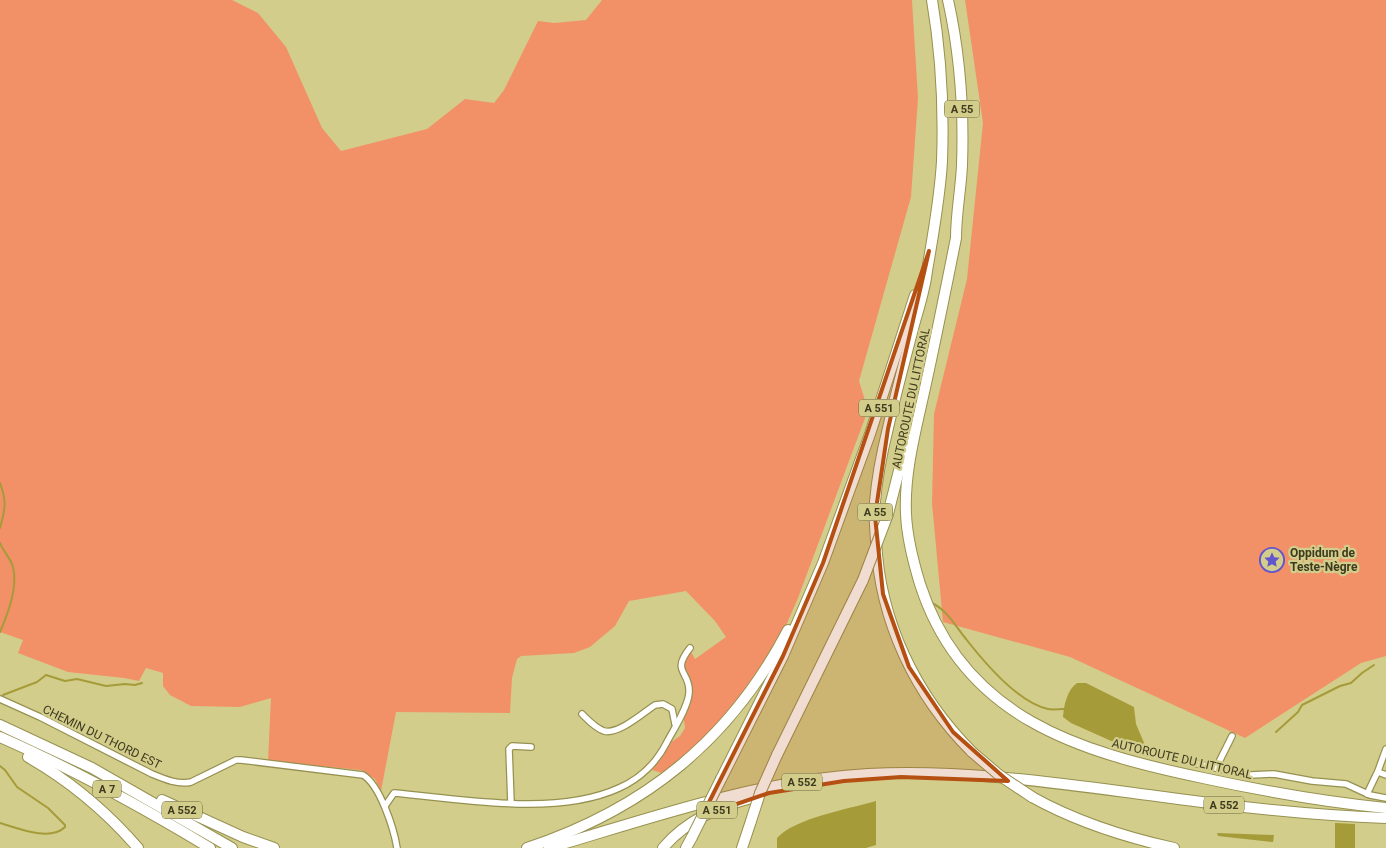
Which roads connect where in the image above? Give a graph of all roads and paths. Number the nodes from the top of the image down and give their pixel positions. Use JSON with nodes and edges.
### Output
{"nodes":[{"id":1,"x":932,"y":0,"type":"edge"},
{"id":2,"x":948,"y":0,"type":"edge"},
{"id":3,"x":956,"y":220,"type":"junction"},
{"id":4,"x":929,"y":251,"type":"junction"},
{"id":5,"x":823,"y":563,"type":"junction"},
{"id":6,"x":690,"y":648,"type":"dead end"},
{"id":7,"x":0,"y":700,"type":"edge"},
{"id":8,"x":582,"y":714,"type":"dead end"},
{"id":9,"x":0,"y":725,"type":"edge"},
{"id":10,"x":675,"y":725,"type":"junction"},
{"id":11,"x":1232,"y":736,"type":"dead end"},
{"id":12,"x":0,"y":738,"type":"edge"},
{"id":13,"x":0,"y":743,"type":"edge"},
{"id":14,"x":531,"y":747,"type":"dead end"},
{"id":15,"x":1386,"y":750,"type":"edge"},
{"id":16,"x":1194,"y":763,"type":"dead end"},
{"id":17,"x":92,"y":768,"type":"junction"},
{"id":18,"x":1216,"y":768,"type":"junction"},
{"id":19,"x":1378,"y":772,"type":"junction"},
{"id":20,"x":1386,"y":775,"type":"edge"},
{"id":21,"x":1062,"y":784,"type":"junction"},
{"id":22,"x":1367,"y":794,"type":"junction"},
{"id":23,"x":1386,"y":798,"type":"edge"},
{"id":24,"x":510,"y":803,"type":"junction"},
{"id":25,"x":384,"y":806,"type":"junction"},
{"id":26,"x":1386,"y":808,"type":"edge"},
{"id":27,"x":1386,"y":818,"type":"edge"},
{"id":28,"x":138,"y":848,"type":"edge"},
{"id":29,"x":210,"y":848,"type":"edge"},
{"id":30,"x":232,"y":848,"type":"edge"},
{"id":31,"x":274,"y":848,"type":"edge"},
{"id":32,"x":397,"y":848,"type":"edge"},
{"id":33,"x":527,"y":848,"type":"edge"},
{"id":34,"x":549,"y":848,"type":"edge"},
{"id":35,"x":663,"y":848,"type":"edge"},
{"id":36,"x":686,"y":848,"type":"edge"},
{"id":37,"x":742,"y":848,"type":"edge"},
{"id":38,"x":1174,"y":848,"type":"edge"}],
"edges":[{"from":1,"to":4,"type":"highway","name":"AUTOROUTE DU LITTORAL","number":"A 55"},
{"from":2,"to":3,"type":"highway","name":"AUTOROUTE DU LITTORAL","number":"A 55"},
{"from":3,"to":26,"type":"highway","name":"AUTOROUTE DU LITTORAL","number":"A 55"},
{"from":3,"to":37,"type":"highway","number":"A 551","bridge":true},
{"from":4,"to":5,"type":"highway","number":"A 551"},
{"from":4,"to":38,"type":"highway","name":"AUTOROUTE DU LITTORAL","number":"A 55","bridge":true},
{"from":5,"to":33,"type":"highway"},
{"from":5,"to":36,"type":"highway","number":"A 551","bridge":true},
{"from":6,"to":10,"type":"street"},
{"from":7,"to":25,"type":"street","name":"CHEMIN DU THORD EST"},
{"from":8,"to":10,"type":"street"},
{"from":9,"to":17,"type":"highway","number":"A 7"},
{"from":10,"to":24,"type":"street"},
{"from":11,"to":18,"type":"street"},
{"from":12,"to":29,"type":"highway","number":"A 7"},
{"from":13,"to":28,"type":"highway"},
{"from":14,"to":24,"type":"street"},
{"from":15,"to":19,"type":"street"},
{"from":16,"to":18,"type":"street"},
{"from":17,"to":30,"type":"highway","number":"A 7"},
{"from":17,"to":31,"type":"highway","number":"A 552"},
{"from":18,"to":22,"type":"street"},
{"from":19,"to":20,"type":"street"},
{"from":19,"to":22,"type":"street"},
{"from":21,"to":27,"type":"highway","number":"A 552"},
{"from":21,"to":34,"type":"highway","number":"A 552"},
{"from":21,"to":35,"type":"highway","number":"A 551"},
{"from":22,"to":23,"type":"street"},
{"from":24,"to":25,"type":"street"},
{"from":25,"to":32,"type":"street","name":"CHEMIN DU THORD EST"}]}
